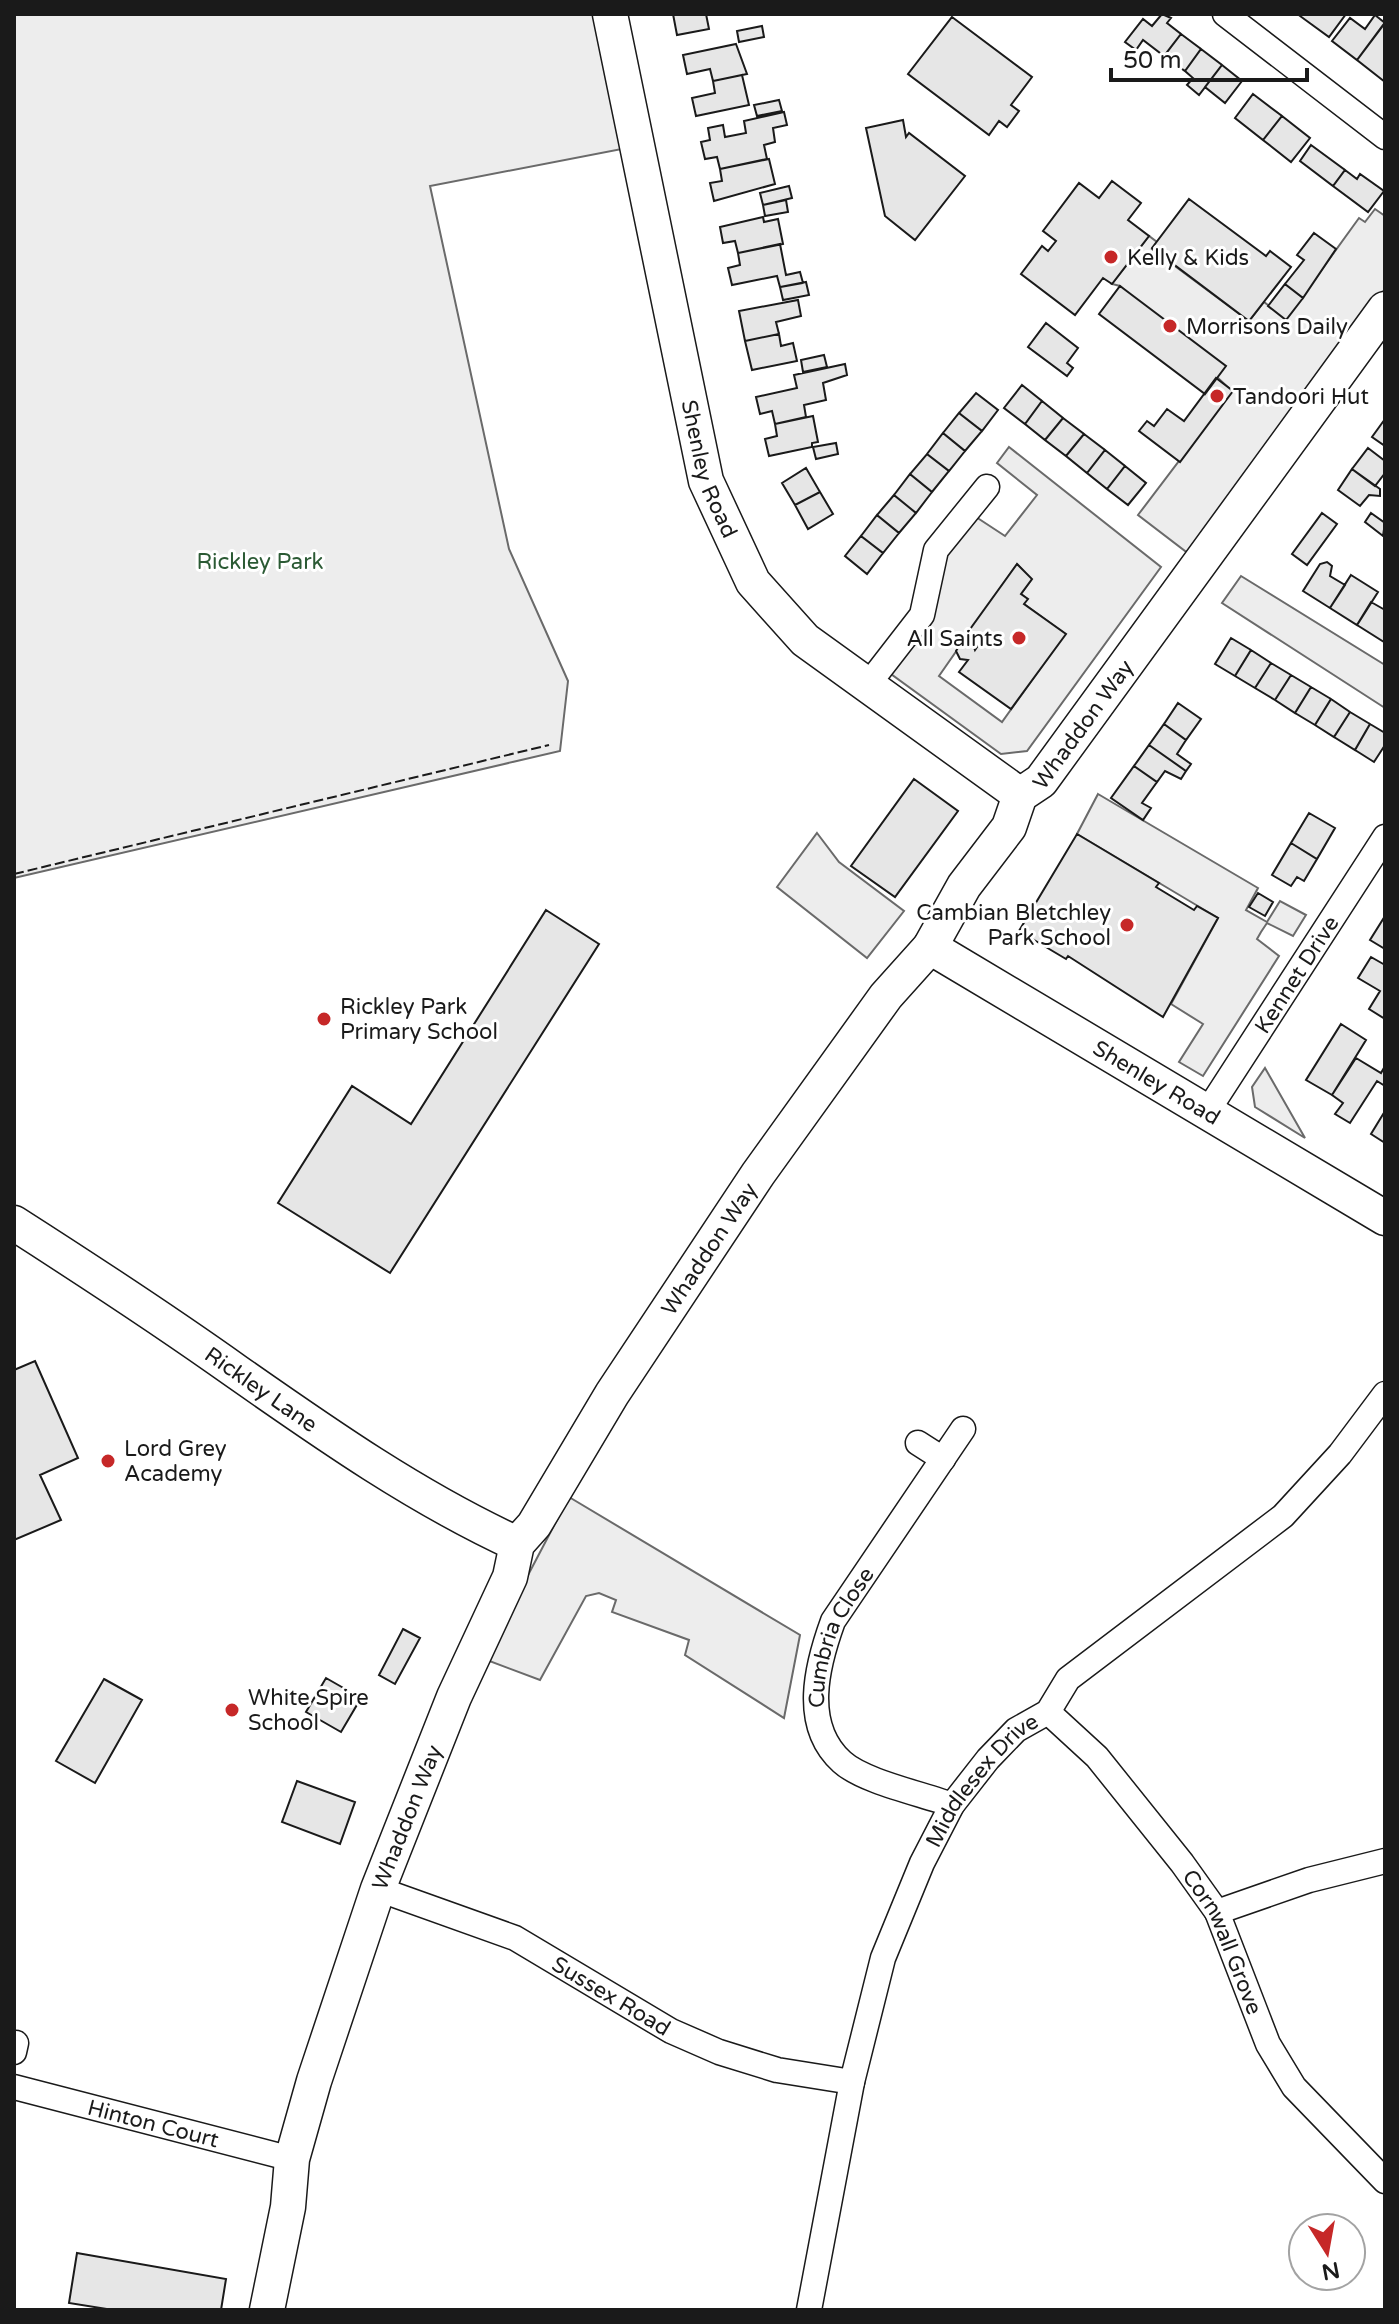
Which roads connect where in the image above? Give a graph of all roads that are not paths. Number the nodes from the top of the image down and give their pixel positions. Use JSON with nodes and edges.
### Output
{"nodes":[{"id":1,"x":610,"y":14,"type":"edge"},
{"id":2,"x":1225,"y":14,"type":"edge"},
{"id":3,"x":1385,"y":137,"type":"edge"},
{"id":4,"x":1385,"y":309,"type":"edge"},
{"id":5,"x":987,"y":487,"type":"dead end"},
{"id":6,"x":867,"y":686,"type":"junction"},
{"id":7,"x":1020,"y":795,"type":"junction"},
{"id":8,"x":1385,"y":837,"type":"edge"},
{"id":9,"x":930,"y":947,"type":"junction"},
{"id":10,"x":1207,"y":1112,"type":"junction"},
{"id":11,"x":1385,"y":1218,"type":"edge"},
{"id":12,"x":14,"y":1223,"type":"edge"},
{"id":13,"x":1385,"y":1394,"type":"edge"},
{"id":14,"x":963,"y":1429,"type":"dead end"},
{"id":15,"x":918,"y":1443,"type":"dead end"},
{"id":16,"x":943,"y":1459,"type":"junction"},
{"id":17,"x":517,"y":1544,"type":"junction"},
{"id":18,"x":1048,"y":1712,"type":"junction"},
{"id":19,"x":952,"y":1805,"type":"junction"},
{"id":20,"x":1385,"y":1861,"type":"edge"},
{"id":21,"x":378,"y":1889,"type":"junction"},
{"id":22,"x":1217,"y":1912,"type":"junction"},
{"id":23,"x":852,"y":2082,"type":"junction"},
{"id":24,"x":14,"y":2087,"type":"edge"},
{"id":25,"x":292,"y":2159,"type":"junction"},
{"id":26,"x":1385,"y":2181,"type":"edge"},
{"id":27,"x":267,"y":2310,"type":"edge"},
{"id":28,"x":809,"y":2310,"type":"edge"}],
"edges":[{"from":1,"to":6,"type":"street","name":"Shenley Road"},
{"from":2,"to":3,"type":"street"},
{"from":4,"to":7,"type":"street","name":"Whaddon Way"},
{"from":5,"to":6,"type":"street"},
{"from":6,"to":7,"type":"street","name":"Shenley Road"},
{"from":7,"to":9,"type":"street","name":"Whaddon Way"},
{"from":8,"to":10,"type":"street","name":"Kennet Drive"},
{"from":9,"to":10,"type":"street","name":"Shenley Road"},
{"from":9,"to":17,"type":"street","name":"Whaddon Way"},
{"from":10,"to":11,"type":"street","name":"Shenley Road"},
{"from":12,"to":17,"type":"street","name":"Rickley Lane"},
{"from":13,"to":18,"type":"street","name":"Middlesex Drive"},
{"from":14,"to":16,"type":"street","name":"Cumbria Close"},
{"from":15,"to":16,"type":"street"},
{"from":16,"to":19,"type":"street","name":"Cumbria Close"},
{"from":17,"to":21,"type":"street","name":"Whaddon Way"},
{"from":18,"to":19,"type":"street","name":"Middlesex Drive"},
{"from":18,"to":22,"type":"street","name":"Cornwall Grove"},
{"from":19,"to":23,"type":"street","name":"Middlesex Drive"},
{"from":20,"to":22,"type":"street"},
{"from":21,"to":23,"type":"street","name":"Sussex Road"},
{"from":21,"to":25,"type":"street","name":"Whaddon Way"},
{"from":22,"to":26,"type":"street","name":"Cornwall Grove"},
{"from":23,"to":28,"type":"street","name":"Middlesex Drive"},
{"from":24,"to":25,"type":"street","name":"Hinton Court"},
{"from":25,"to":27,"type":"street","name":"Whaddon Way"}]}
